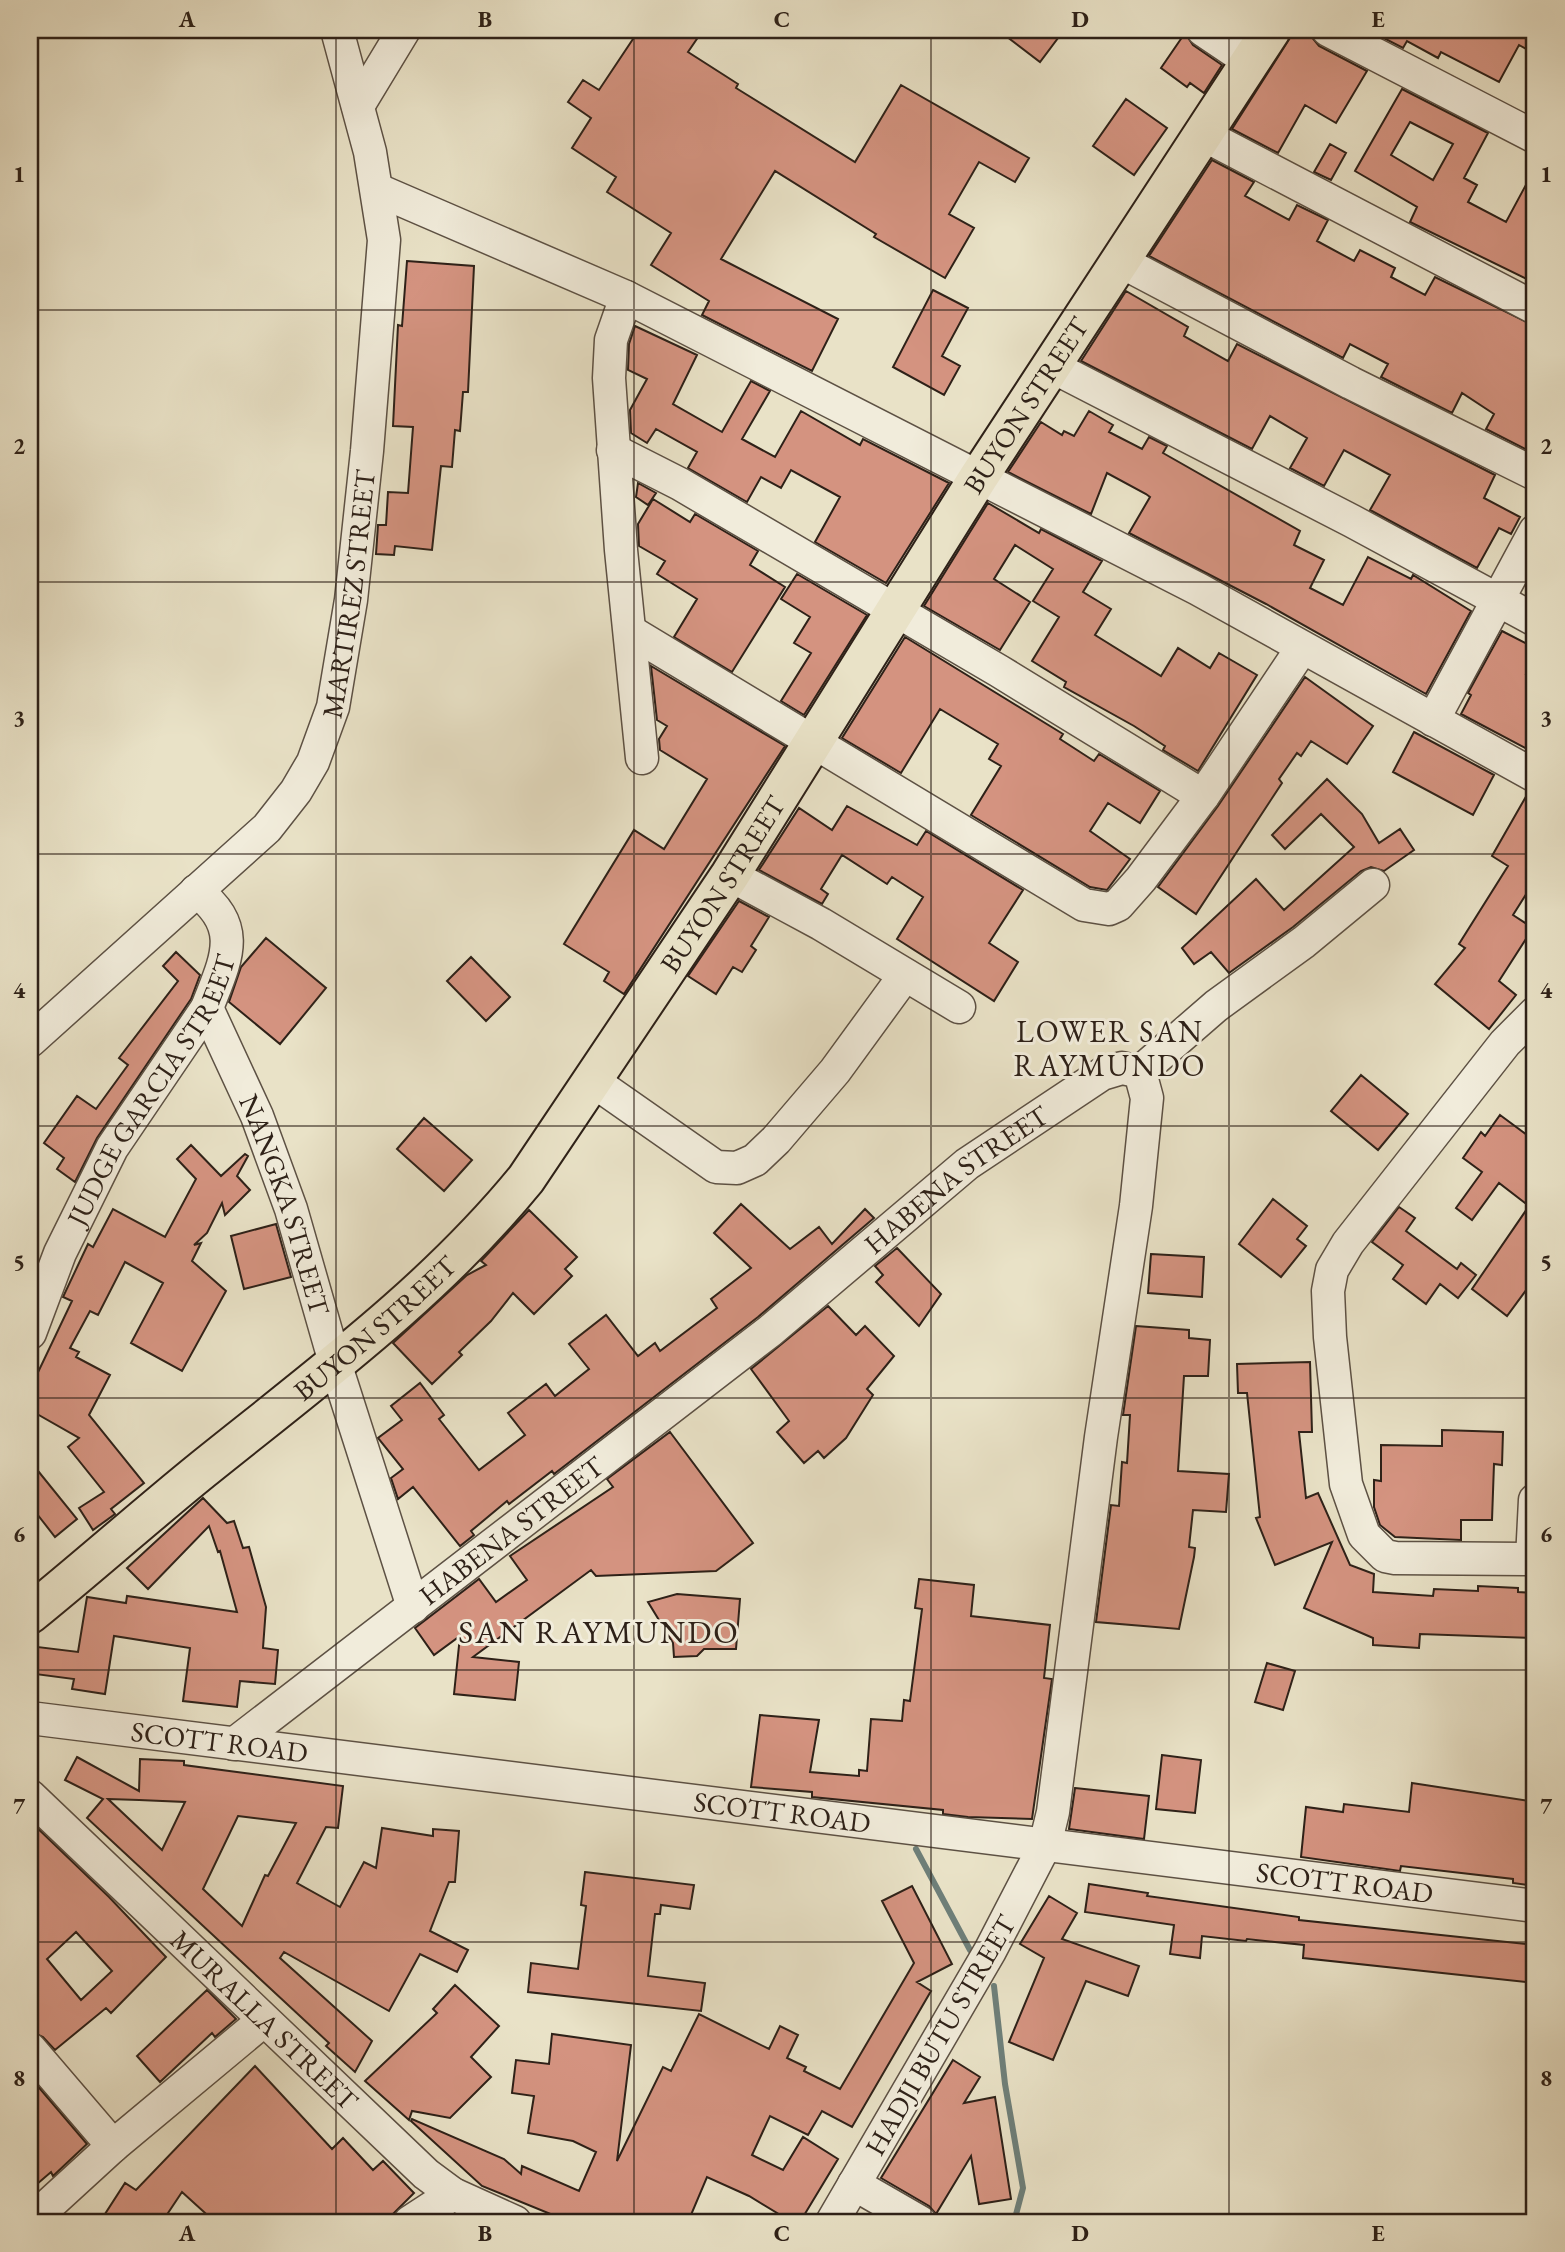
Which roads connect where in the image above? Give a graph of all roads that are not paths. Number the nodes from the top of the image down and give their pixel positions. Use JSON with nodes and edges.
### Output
{"nodes":[{"id":1,"x":337,"y":30,"type":"edge"},
{"id":2,"x":404,"y":30,"type":"edge"},
{"id":3,"x":1203,"y":30,"type":"edge"},
{"id":4,"x":1271,"y":30,"type":"edge"},
{"id":5,"x":1328,"y":30,"type":"edge"},
{"id":6,"x":1249,"y":61,"type":"junction"},
{"id":7,"x":358,"y":106,"type":"junction"},
{"id":8,"x":1202,"y":134,"type":"junction"},
{"id":9,"x":1535,"y":138,"type":"edge"},
{"id":10,"x":378,"y":190,"type":"junction"},
{"id":11,"x":1120,"y":261,"type":"junction"},
{"id":12,"x":626,"y":298,"type":"junction"},
{"id":13,"x":1535,"y":308,"type":"edge"},
{"id":14,"x":1051,"y":366,"type":"junction"},
{"id":15,"x":613,"y":450,"type":"junction"},
{"id":16,"x":1535,"y":474,"type":"edge"},
{"id":17,"x":978,"y":478,"type":"junction"},
{"id":18,"x":1535,"y":531,"type":"edge"},
{"id":19,"x":1498,"y":600,"type":"junction"},
{"id":20,"x":896,"y":611,"type":"junction"},
{"id":21,"x":1535,"y":620,"type":"edge"},
{"id":22,"x":631,"y":632,"type":"junction"},
{"id":23,"x":1302,"y":648,"type":"junction"},
{"id":24,"x":1433,"y":720,"type":"junction"},
{"id":25,"x":814,"y":741,"type":"junction"},
{"id":26,"x":642,"y":758,"type":"dead end"},
{"id":27,"x":1535,"y":776,"type":"edge"},
{"id":28,"x":1202,"y":796,"type":"junction"},
{"id":29,"x":730,"y":875,"type":"junction"},
{"id":30,"x":1373,"y":885,"type":"dead end"},
{"id":31,"x":196,"y":891,"type":"junction"},
{"id":32,"x":905,"y":975,"type":"junction"},
{"id":33,"x":959,"y":1007,"type":"dead end"},
{"id":34,"x":207,"y":1008,"type":"junction"},
{"id":35,"x":1535,"y":1013,"type":"edge"},
{"id":36,"x":30,"y":1041,"type":"edge"},
{"id":37,"x":1140,"y":1072,"type":"junction"},
{"id":38,"x":593,"y":1081,"type":"junction"},
{"id":39,"x":30,"y":1333,"type":"edge"},
{"id":40,"x":336,"y":1366,"type":"junction"},
{"id":41,"x":1535,"y":1500,"type":"edge"},
{"id":42,"x":1534,"y":1559,"type":"edge"},
{"id":43,"x":413,"y":1607,"type":"junction"},
{"id":44,"x":30,"y":1614,"type":"edge"},
{"id":45,"x":30,"y":1717,"type":"edge"},
{"id":46,"x":234,"y":1744,"type":"junction"},
{"id":47,"x":30,"y":1796,"type":"edge"},
{"id":48,"x":1045,"y":1845,"type":"junction"},
{"id":49,"x":1535,"y":1906,"type":"edge"},
{"id":50,"x":263,"y":2021,"type":"junction"},
{"id":51,"x":30,"y":2049,"type":"edge"},
{"id":52,"x":113,"y":2146,"type":"junction"},
{"id":53,"x":854,"y":2184,"type":"junction"},
{"id":54,"x":453,"y":2194,"type":"junction"},
{"id":55,"x":30,"y":2222,"type":"edge"},
{"id":56,"x":410,"y":2222,"type":"edge"},
{"id":57,"x":515,"y":2222,"type":"edge"},
{"id":58,"x":832,"y":2222,"type":"edge"},
{"id":59,"x":920,"y":2222,"type":"edge"}],
"edges":[{"from":1,"to":7,"type":"street","name":"MARTIREZ STREET"},
{"from":2,"to":7,"type":"street"},
{"from":3,"to":6,"type":"street"},
{"from":4,"to":6,"type":"main road","name":"BUYON STREET"},
{"from":5,"to":9,"type":"street"},
{"from":6,"to":8,"type":"main road","name":"BUYON STREET"},
{"from":7,"to":10,"type":"street","name":"MARTIREZ STREET"},
{"from":8,"to":11,"type":"main road","name":"BUYON STREET"},
{"from":8,"to":13,"type":"street"},
{"from":10,"to":12,"type":"street"},
{"from":10,"to":31,"type":"street","name":"MARTIREZ STREET"},
{"from":11,"to":14,"type":"main road","name":"BUYON STREET"},
{"from":11,"to":16,"type":"street"},
{"from":12,"to":15,"type":"street"},
{"from":12,"to":17,"type":"street"},
{"from":14,"to":17,"type":"main road","name":"BUYON STREET"},
{"from":14,"to":19,"type":"street"},
{"from":15,"to":20,"type":"street"},
{"from":15,"to":22,"type":"street"},
{"from":17,"to":20,"type":"main road","name":"BUYON STREET"},
{"from":17,"to":23,"type":"street"},
{"from":18,"to":19,"type":"street"},
{"from":19,"to":21,"type":"street"},
{"from":19,"to":24,"type":"street"},
{"from":20,"to":25,"type":"main road","name":"BUYON STREET"},
{"from":20,"to":28,"type":"street"},
{"from":22,"to":25,"type":"street"},
{"from":22,"to":26,"type":"street"},
{"from":23,"to":24,"type":"street"},
{"from":23,"to":28,"type":"street"},
{"from":24,"to":27,"type":"street"},
{"from":25,"to":28,"type":"street"},
{"from":25,"to":29,"type":"main road","name":"BUYON STREET"},
{"from":29,"to":32,"type":"street"},
{"from":29,"to":38,"type":"main road","name":"BUYON STREET"},
{"from":30,"to":37,"type":"street"},
{"from":31,"to":34,"type":"street","name":"JUDGE GARCIA STREET"},
{"from":31,"to":36,"type":"street","name":"MARTIREZ STREET"},
{"from":32,"to":33,"type":"street"},
{"from":32,"to":38,"type":"street"},
{"from":34,"to":39,"type":"street","name":"JUDGE GARCIA STREET"},
{"from":34,"to":40,"type":"street","name":"NANGKA STREET"},
{"from":35,"to":42,"type":"street"},
{"from":37,"to":43,"type":"street","name":"HABENA STREET"},
{"from":37,"to":48,"type":"street"},
{"from":38,"to":40,"type":"main road","name":"BUYON STREET"},
{"from":40,"to":43,"type":"street","name":"NANGKA STREET"},
{"from":40,"to":44,"type":"main road","name":"BUYON STREET"},
{"from":41,"to":42,"type":"street"},
{"from":43,"to":46,"type":"street","name":"HABENA STREET"},
{"from":45,"to":46,"type":"street","name":"SCOTT ROAD"},
{"from":46,"to":48,"type":"street","name":"SCOTT ROAD"},
{"from":47,"to":50,"type":"street","name":"MURALLA STREET"},
{"from":48,"to":49,"type":"street","name":"SCOTT ROAD"},
{"from":48,"to":53,"type":"street","name":"HADJI BUTU STREET"},
{"from":50,"to":52,"type":"street"},
{"from":50,"to":54,"type":"street","name":"MURALLA STREET"},
{"from":51,"to":52,"type":"street"},
{"from":52,"to":55,"type":"street"},
{"from":53,"to":58,"type":"street","name":"HADJI BUTU STREET"},
{"from":53,"to":59,"type":"street"},
{"from":54,"to":56,"type":"street"},
{"from":54,"to":57,"type":"street","name":"MURALLA STREET"}]}
